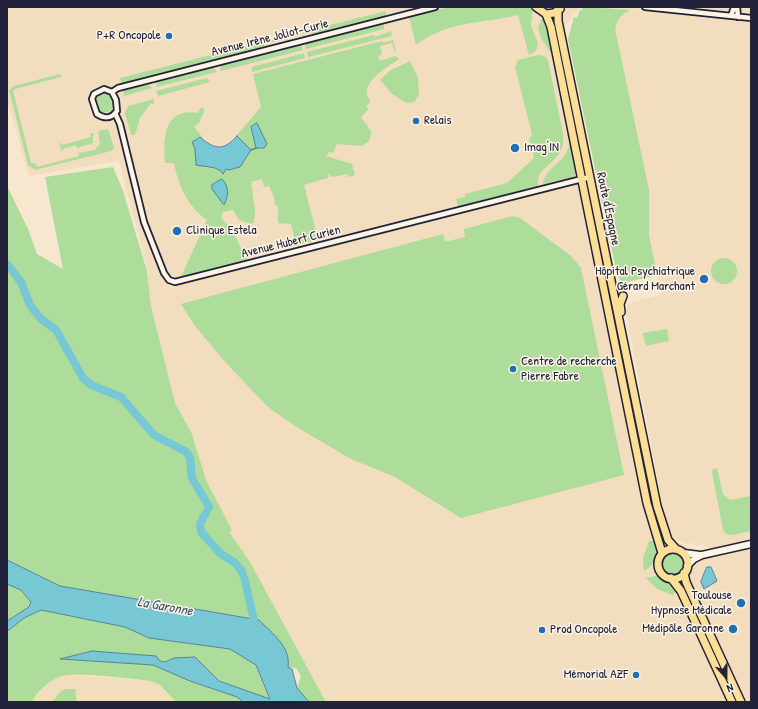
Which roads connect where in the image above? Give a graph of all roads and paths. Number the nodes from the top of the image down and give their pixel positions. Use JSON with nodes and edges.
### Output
{"nodes":[{"id":1,"x":435,"y":7,"type":"edge"},
{"id":2,"x":536,"y":7,"type":"edge"},
{"id":3,"x":645,"y":7,"type":"edge"},
{"id":4,"x":734,"y":7,"type":"edge"},
{"id":5,"x":737,"y":7,"type":"edge"},
{"id":6,"x":560,"y":9,"type":"edge"},
{"id":7,"x":546,"y":14,"type":"junction"},
{"id":8,"x":731,"y":16,"type":"junction"},
{"id":9,"x":738,"y":17,"type":"junction"},
{"id":10,"x":751,"y":18,"type":"edge"},
{"id":11,"x":112,"y":92,"type":"junction"},
{"id":12,"x":115,"y":113,"type":"junction"},
{"id":13,"x":590,"y":177,"type":"junction"},
{"id":14,"x":582,"y":179,"type":"junction"},
{"id":15,"x":623,"y":296,"type":"dead end"},
{"id":16,"x":624,"y":346,"type":"junction"},
{"id":17,"x":751,"y":544,"type":"edge"},
{"id":18,"x":676,"y":549,"type":"junction"},
{"id":19,"x":662,"y":553,"type":"junction"},
{"id":20,"x":684,"y":554,"type":"junction"},
{"id":21,"x":702,"y":555,"type":"junction"},
{"id":22,"x":686,"y":569,"type":"junction"},
{"id":23,"x":671,"y":578,"type":"junction"},
{"id":24,"x":732,"y":702,"type":"edge"},
{"id":25,"x":741,"y":702,"type":"edge"}],
"edges":[{"from":1,"to":11,"type":"street","name":"Avenue Irène Joliot-Curie"},
{"from":2,"to":7,"type":"main road"},
{"from":3,"to":8,"type":"street"},
{"from":4,"to":8,"type":"street"},
{"from":5,"to":9,"type":"street"},
{"from":6,"to":7,"type":"main road"},
{"from":6,"to":13,"type":"main road","name":"Route d'Espagne"},
{"from":7,"to":14,"type":"main road","name":"Route d'Espagne"},
{"from":8,"to":9,"type":"street"},
{"from":9,"to":10,"type":"street"},
{"from":11,"to":12,"type":"street"},
{"from":11,"to":12,"type":"street"},
{"from":12,"to":14,"type":"street","name":"Avenue Hubert Curien"},
{"from":13,"to":14,"type":"street","name":"Avenue Hubert Curien"},
{"from":13,"to":16,"type":"main road","name":"Route d'Espagne"},
{"from":14,"to":19,"type":"main road","name":"Route d'Espagne"},
{"from":15,"to":16,"type":"main road"},
{"from":16,"to":18,"type":"main road","name":"Route d'Espagne"},
{"from":17,"to":21,"type":"street"},
{"from":18,"to":19,"type":"main road"},
{"from":18,"to":20,"type":"main road"},
{"from":19,"to":23,"type":"main road"},
{"from":20,"to":21,"type":"street"},
{"from":20,"to":22,"type":"main road"},
{"from":21,"to":22,"type":"street"},
{"from":22,"to":23,"type":"main road"},
{"from":22,"to":25,"type":"main road"},
{"from":23,"to":24,"type":"main road"}]}
